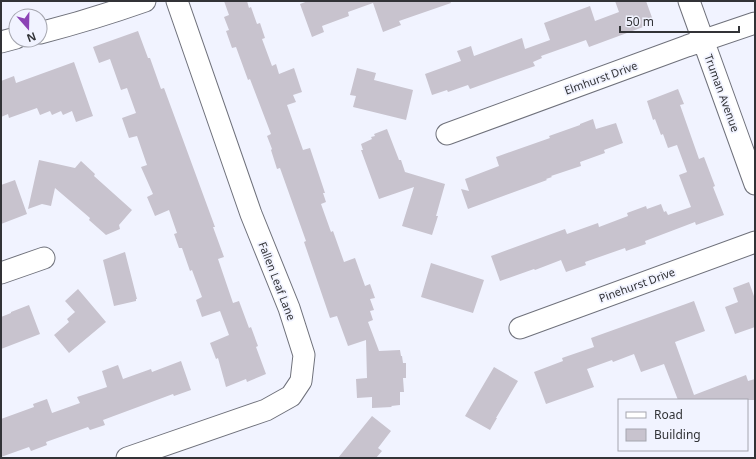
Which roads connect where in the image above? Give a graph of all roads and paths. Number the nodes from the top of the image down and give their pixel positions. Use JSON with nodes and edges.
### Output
{"nodes":[{"id":1,"x":145,"y":1,"type":"edge"},
{"id":2,"x":177,"y":1,"type":"edge"},
{"id":3,"x":688,"y":1,"type":"edge"},
{"id":4,"x":755,"y":23,"type":"edge"},
{"id":5,"x":48,"y":31,"type":"edge"},
{"id":6,"x":703,"y":41,"type":"junction"},
{"id":7,"x":447,"y":134,"type":"dead end"},
{"id":8,"x":755,"y":184,"type":"edge"},
{"id":9,"x":755,"y":242,"type":"edge"},
{"id":10,"x":44,"y":258,"type":"dead end"},
{"id":11,"x":1,"y":273,"type":"edge"},
{"id":12,"x":520,"y":328,"type":"dead end"},
{"id":13,"x":127,"y":458,"type":"edge"}],
"edges":[{"from":1,"to":5,"type":"street"},
{"from":2,"to":13,"type":"street","name":"Fallen Leaf Lane"},
{"from":3,"to":6,"type":"street","name":"Truman Avenue"},
{"from":4,"to":6,"type":"street","name":"Elmhurst Drive"},
{"from":6,"to":7,"type":"street","name":"Elmhurst Drive"},
{"from":6,"to":8,"type":"street","name":"Truman Avenue"},
{"from":9,"to":12,"type":"street","name":"Pinehurst Drive"},
{"from":10,"to":11,"type":"street"}]}
